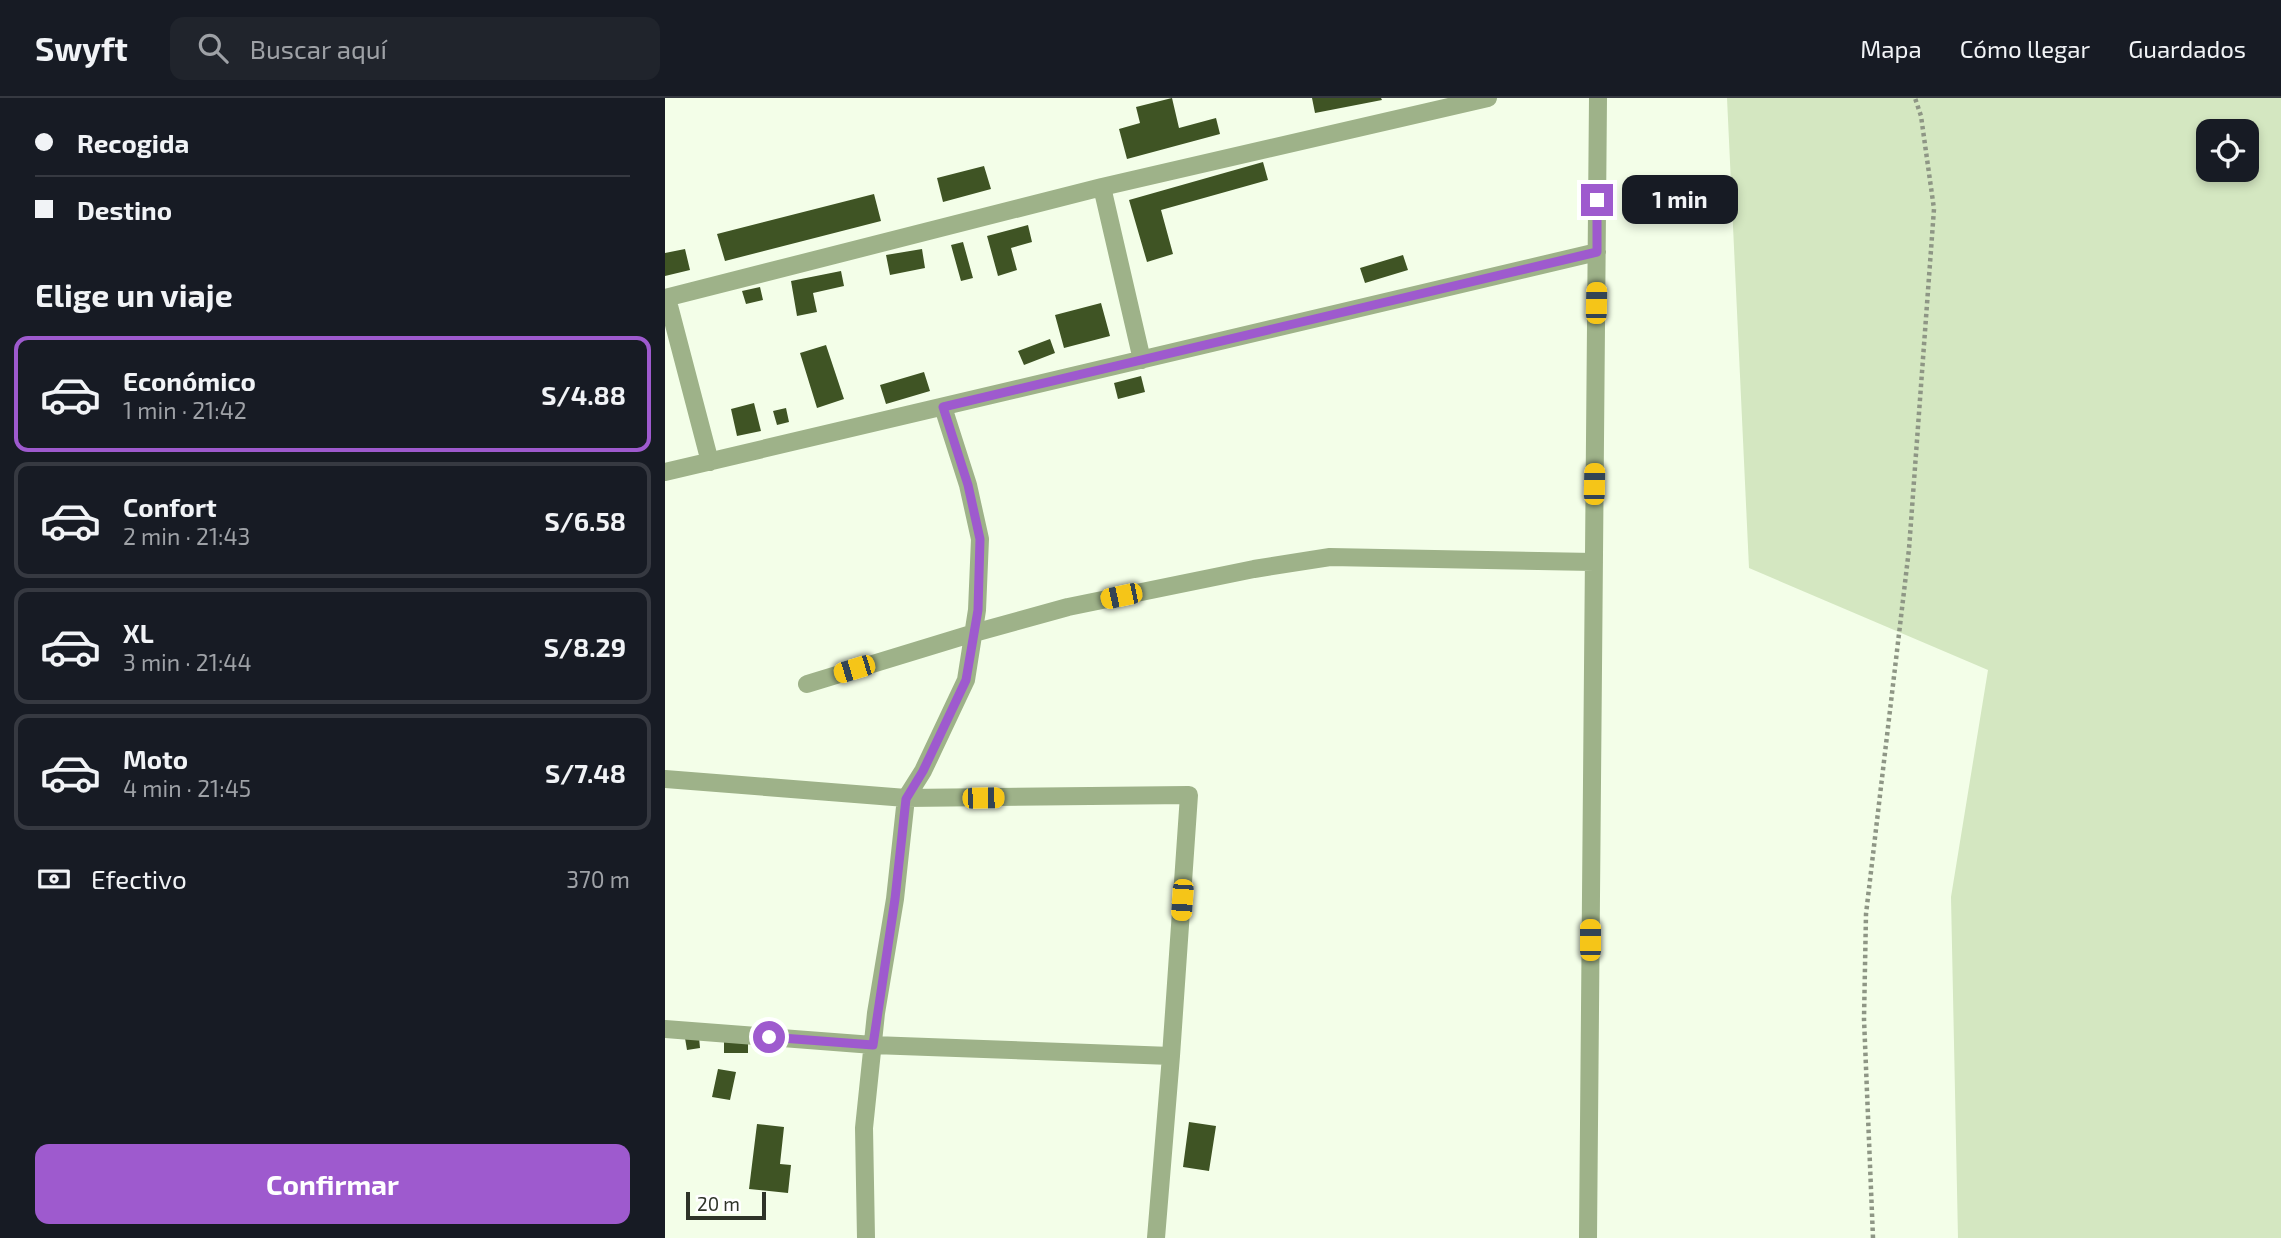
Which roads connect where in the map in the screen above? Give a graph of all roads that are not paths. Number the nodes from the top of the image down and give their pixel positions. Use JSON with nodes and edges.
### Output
{"nodes":[{"id":1,"x":1488,"y":98,"type":"edge"},
{"id":2,"x":1598,"y":98,"type":"edge"},
{"id":3,"x":1102,"y":187,"type":"junction"},
{"id":4,"x":1597,"y":252,"type":"junction"},
{"id":5,"x":666,"y":298,"type":"edge"},
{"id":6,"x":1142,"y":359,"type":"junction"},
{"id":7,"x":943,"y":407,"type":"junction"},
{"id":8,"x":710,"y":462,"type":"junction"},
{"id":9,"x":665,"y":472,"type":"edge"},
{"id":10,"x":1594,"y":562,"type":"junction"},
{"id":11,"x":974,"y":633,"type":"junction"},
{"id":12,"x":807,"y":684,"type":"dead end"},
{"id":13,"x":665,"y":779,"type":"edge"},
{"id":14,"x":906,"y":799,"type":"junction"},
{"id":15,"x":665,"y":1029,"type":"edge"},
{"id":16,"x":873,"y":1045,"type":"junction"},
{"id":17,"x":1171,"y":1056,"type":"junction"},
{"id":18,"x":866,"y":1238,"type":"edge"},
{"id":19,"x":1156,"y":1238,"type":"edge"},
{"id":20,"x":1588,"y":1238,"type":"edge"}],
"edges":[{"from":1,"to":3,"type":"street"},
{"from":2,"to":4,"type":"street"},
{"from":3,"to":5,"type":"street"},
{"from":3,"to":6,"type":"street"},
{"from":4,"to":6,"type":"street"},
{"from":4,"to":10,"type":"street"},
{"from":5,"to":8,"type":"street"},
{"from":6,"to":7,"type":"street"},
{"from":7,"to":8,"type":"street"},
{"from":7,"to":11,"type":"street"},
{"from":8,"to":9,"type":"street"},
{"from":10,"to":11,"type":"street"},
{"from":10,"to":20,"type":"street"},
{"from":11,"to":12,"type":"street"},
{"from":11,"to":14,"type":"street"},
{"from":13,"to":14,"type":"street"},
{"from":14,"to":16,"type":"street"},
{"from":14,"to":17,"type":"street"},
{"from":15,"to":16,"type":"street"},
{"from":16,"to":17,"type":"street"},
{"from":16,"to":18,"type":"street"},
{"from":17,"to":19,"type":"street"}]}
